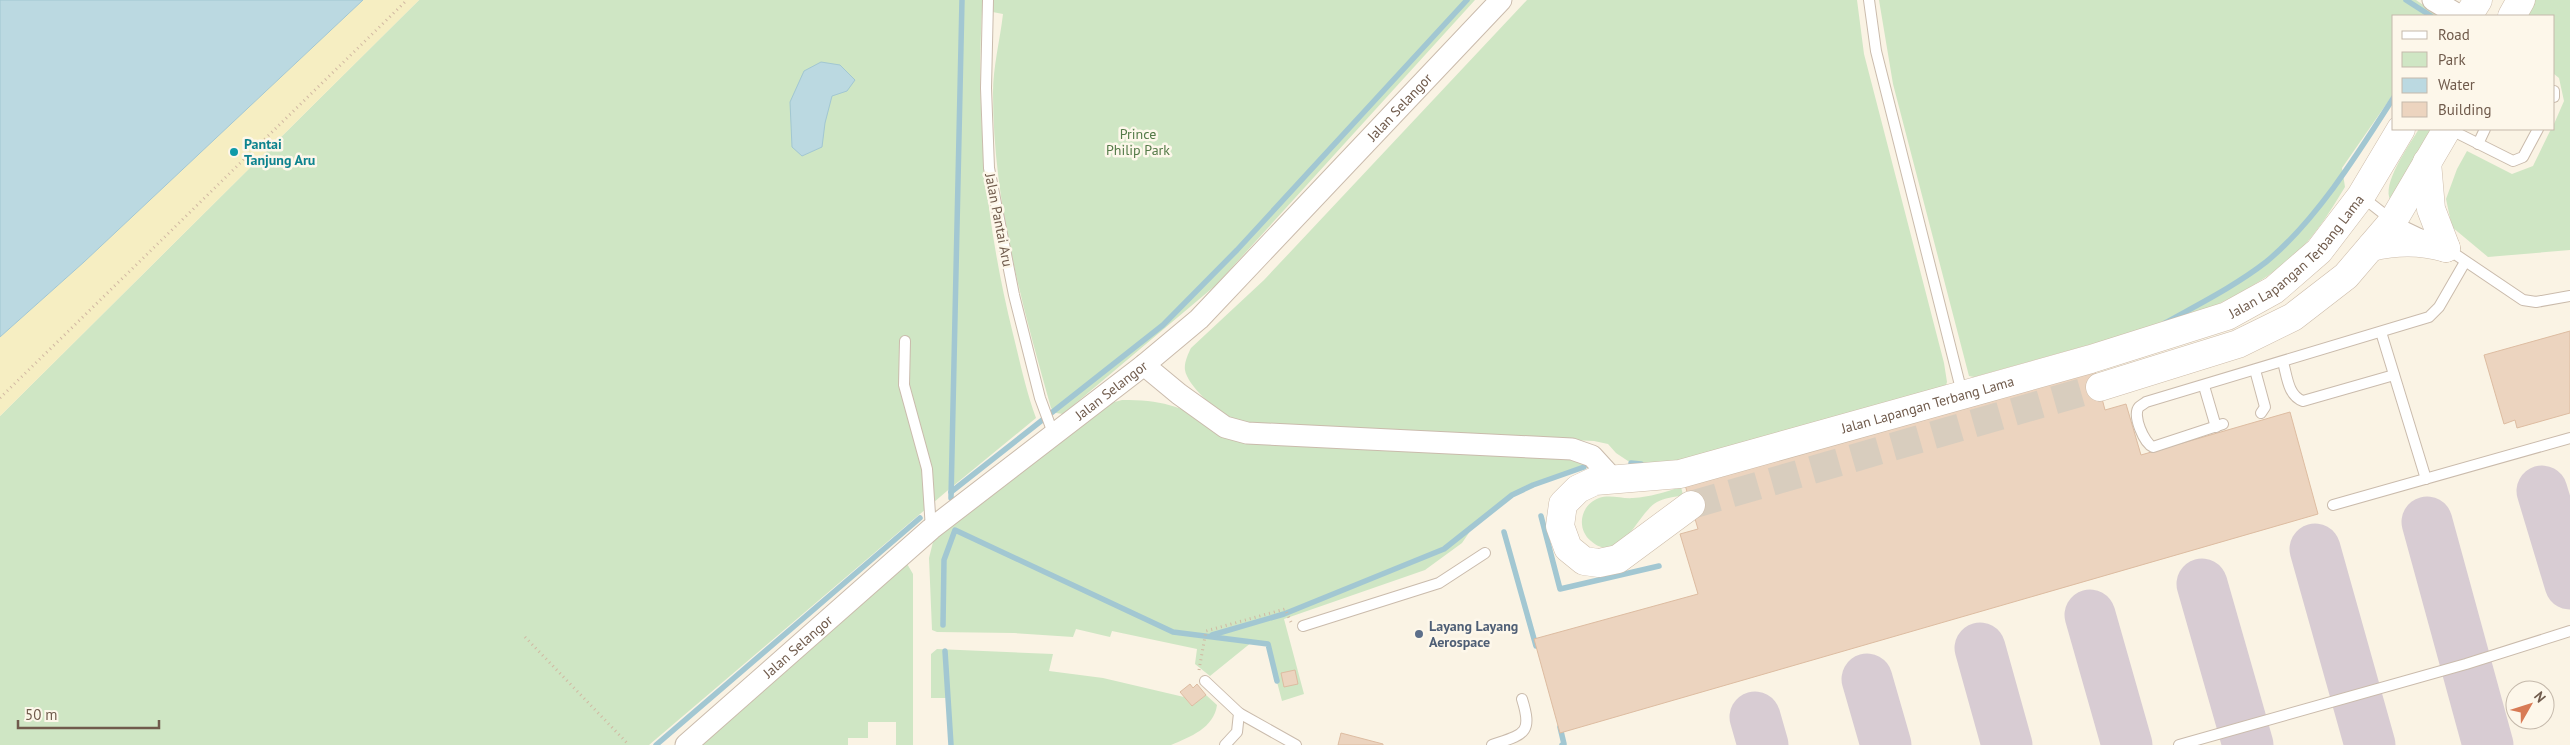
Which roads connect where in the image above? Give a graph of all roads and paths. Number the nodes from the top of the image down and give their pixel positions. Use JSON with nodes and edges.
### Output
{"nodes":[{"id":1,"x":406,"y":0,"type":"edge"},
{"id":2,"x":988,"y":0,"type":"edge"},
{"id":3,"x":1501,"y":0,"type":"edge"},
{"id":4,"x":1869,"y":0,"type":"edge"},
{"id":5,"x":2433,"y":0,"type":"edge"},
{"id":6,"x":2478,"y":0,"type":"edge"},
{"id":7,"x":2521,"y":0,"type":"edge"},
{"id":8,"x":2458,"y":15,"type":"edge"},
{"id":9,"x":2469,"y":15,"type":"edge"},
{"id":10,"x":2513,"y":15,"type":"edge"},
{"id":11,"x":2400,"y":130,"type":"edge"},
{"id":12,"x":2447,"y":130,"type":"edge"},
{"id":13,"x":2450,"y":130,"type":"edge"},
{"id":14,"x":2485,"y":130,"type":"edge"},
{"id":15,"x":2538,"y":130,"type":"edge"},
{"id":16,"x":2478,"y":144,"type":"junction"},
{"id":17,"x":2427,"y":162,"type":"junction"},
{"id":18,"x":2360,"y":196,"type":"junction"},
{"id":19,"x":2393,"y":221,"type":"junction"},
{"id":20,"x":2371,"y":247,"type":"junction"},
{"id":21,"x":2456,"y":255,"type":"junction"},
{"id":22,"x":2570,"y":296,"type":"edge"},
{"id":23,"x":2381,"y":332,"type":"junction"},
{"id":24,"x":905,"y":341,"type":"dead end"},
{"id":25,"x":2283,"y":362,"type":"junction"},
{"id":26,"x":1144,"y":365,"type":"junction"},
{"id":27,"x":2255,"y":370,"type":"junction"},
{"id":28,"x":2394,"y":375,"type":"junction"},
{"id":29,"x":2204,"y":386,"type":"junction"},
{"id":30,"x":2100,"y":387,"type":"tunnel mouth"},
{"id":31,"x":1962,"y":396,"type":"junction"},
{"id":32,"x":0,"y":398,"type":"edge"},
{"id":33,"x":2260,"y":413,"type":"dead end"},
{"id":34,"x":1053,"y":433,"type":"junction"},
{"id":35,"x":2570,"y":438,"type":"edge"},
{"id":36,"x":1613,"y":479,"type":"junction"},
{"id":37,"x":2426,"y":479,"type":"junction"},
{"id":38,"x":1691,"y":505,"type":"tunnel mouth"},
{"id":39,"x":2333,"y":505,"type":"dead end"},
{"id":40,"x":931,"y":528,"type":"junction"},
{"id":41,"x":1485,"y":552,"type":"dead end"},
{"id":42,"x":1287,"y":616,"type":"dead end"},
{"id":43,"x":1303,"y":626,"type":"dead end"},
{"id":44,"x":2570,"y":631,"type":"edge"},
{"id":45,"x":525,"y":637,"type":"dead end"},
{"id":46,"x":1201,"y":679,"type":"joint"},
{"id":47,"x":1522,"y":699,"type":"dead end"},
{"id":48,"x":1239,"y":713,"type":"junction"},
{"id":49,"x":629,"y":745,"type":"edge"},
{"id":50,"x":686,"y":745,"type":"edge"},
{"id":51,"x":1226,"y":745,"type":"edge"},
{"id":52,"x":1296,"y":745,"type":"edge"},
{"id":53,"x":1492,"y":745,"type":"edge"},
{"id":54,"x":2179,"y":745,"type":"edge"}],
"edges":[{"from":1,"to":32,"type":"path"},
{"from":2,"to":34,"type":"lane","name":"Jalan Pantai Aru"},
{"from":3,"to":26,"type":"street","name":"Jalan Selangor"},
{"from":4,"to":31,"type":"lane"},
{"from":5,"to":8,"type":"street"},
{"from":6,"to":9,"type":"main road"},
{"from":7,"to":10,"type":"main road"},
{"from":11,"to":18,"type":"main road","name":"Jalan Lapangan Terbang Lama"},
{"from":12,"to":17,"type":"main road"},
{"from":13,"to":16,"type":"lane"},
{"from":14,"to":16,"type":"lane"},
{"from":15,"to":16,"type":"lane"},
{"from":17,"to":19,"type":"main road"},
{"from":17,"to":21,"type":"main road"},
{"from":18,"to":19,"type":"lane"},
{"from":18,"to":31,"type":"main road","name":"Jalan Lapangan Terbang Lama"},
{"from":19,"to":20,"type":"main road"},
{"from":19,"to":21,"type":"lane"},
{"from":20,"to":21,"type":"main road"},
{"from":20,"to":30,"type":"main road"},
{"from":21,"to":22,"type":"lane"},
{"from":21,"to":23,"type":"lane"},
{"from":23,"to":25,"type":"lane"},
{"from":23,"to":28,"type":"lane"},
{"from":24,"to":40,"type":"lane"},
{"from":25,"to":27,"type":"lane"},
{"from":25,"to":28,"type":"lane"},
{"from":26,"to":34,"type":"street","name":"Jalan Selangor"},
{"from":26,"to":36,"type":"street"},
{"from":27,"to":29,"type":"lane"},
{"from":27,"to":33,"type":"lane"},
{"from":28,"to":37,"type":"lane"},
{"from":29,"to":29,"type":"lane"},
{"from":31,"to":36,"type":"main road","name":"Jalan Lapangan Terbang Lama"},
{"from":34,"to":40,"type":"street","name":"Jalan Selangor"},
{"from":35,"to":37,"type":"lane"},
{"from":36,"to":38,"type":"main road","name":"Jalan Lapangan Terbang Lama"},
{"from":37,"to":39,"type":"lane"},
{"from":40,"to":50,"type":"street","name":"Jalan Selangor"},
{"from":41,"to":43,"type":"lane"},
{"from":42,"to":46,"type":"path"},
{"from":44,"to":54,"type":"lane"},
{"from":45,"to":49,"type":"path"},
{"from":46,"to":48,"type":"lane"},
{"from":47,"to":53,"type":"lane"},
{"from":48,"to":51,"type":"lane"},
{"from":48,"to":52,"type":"lane"}]}
